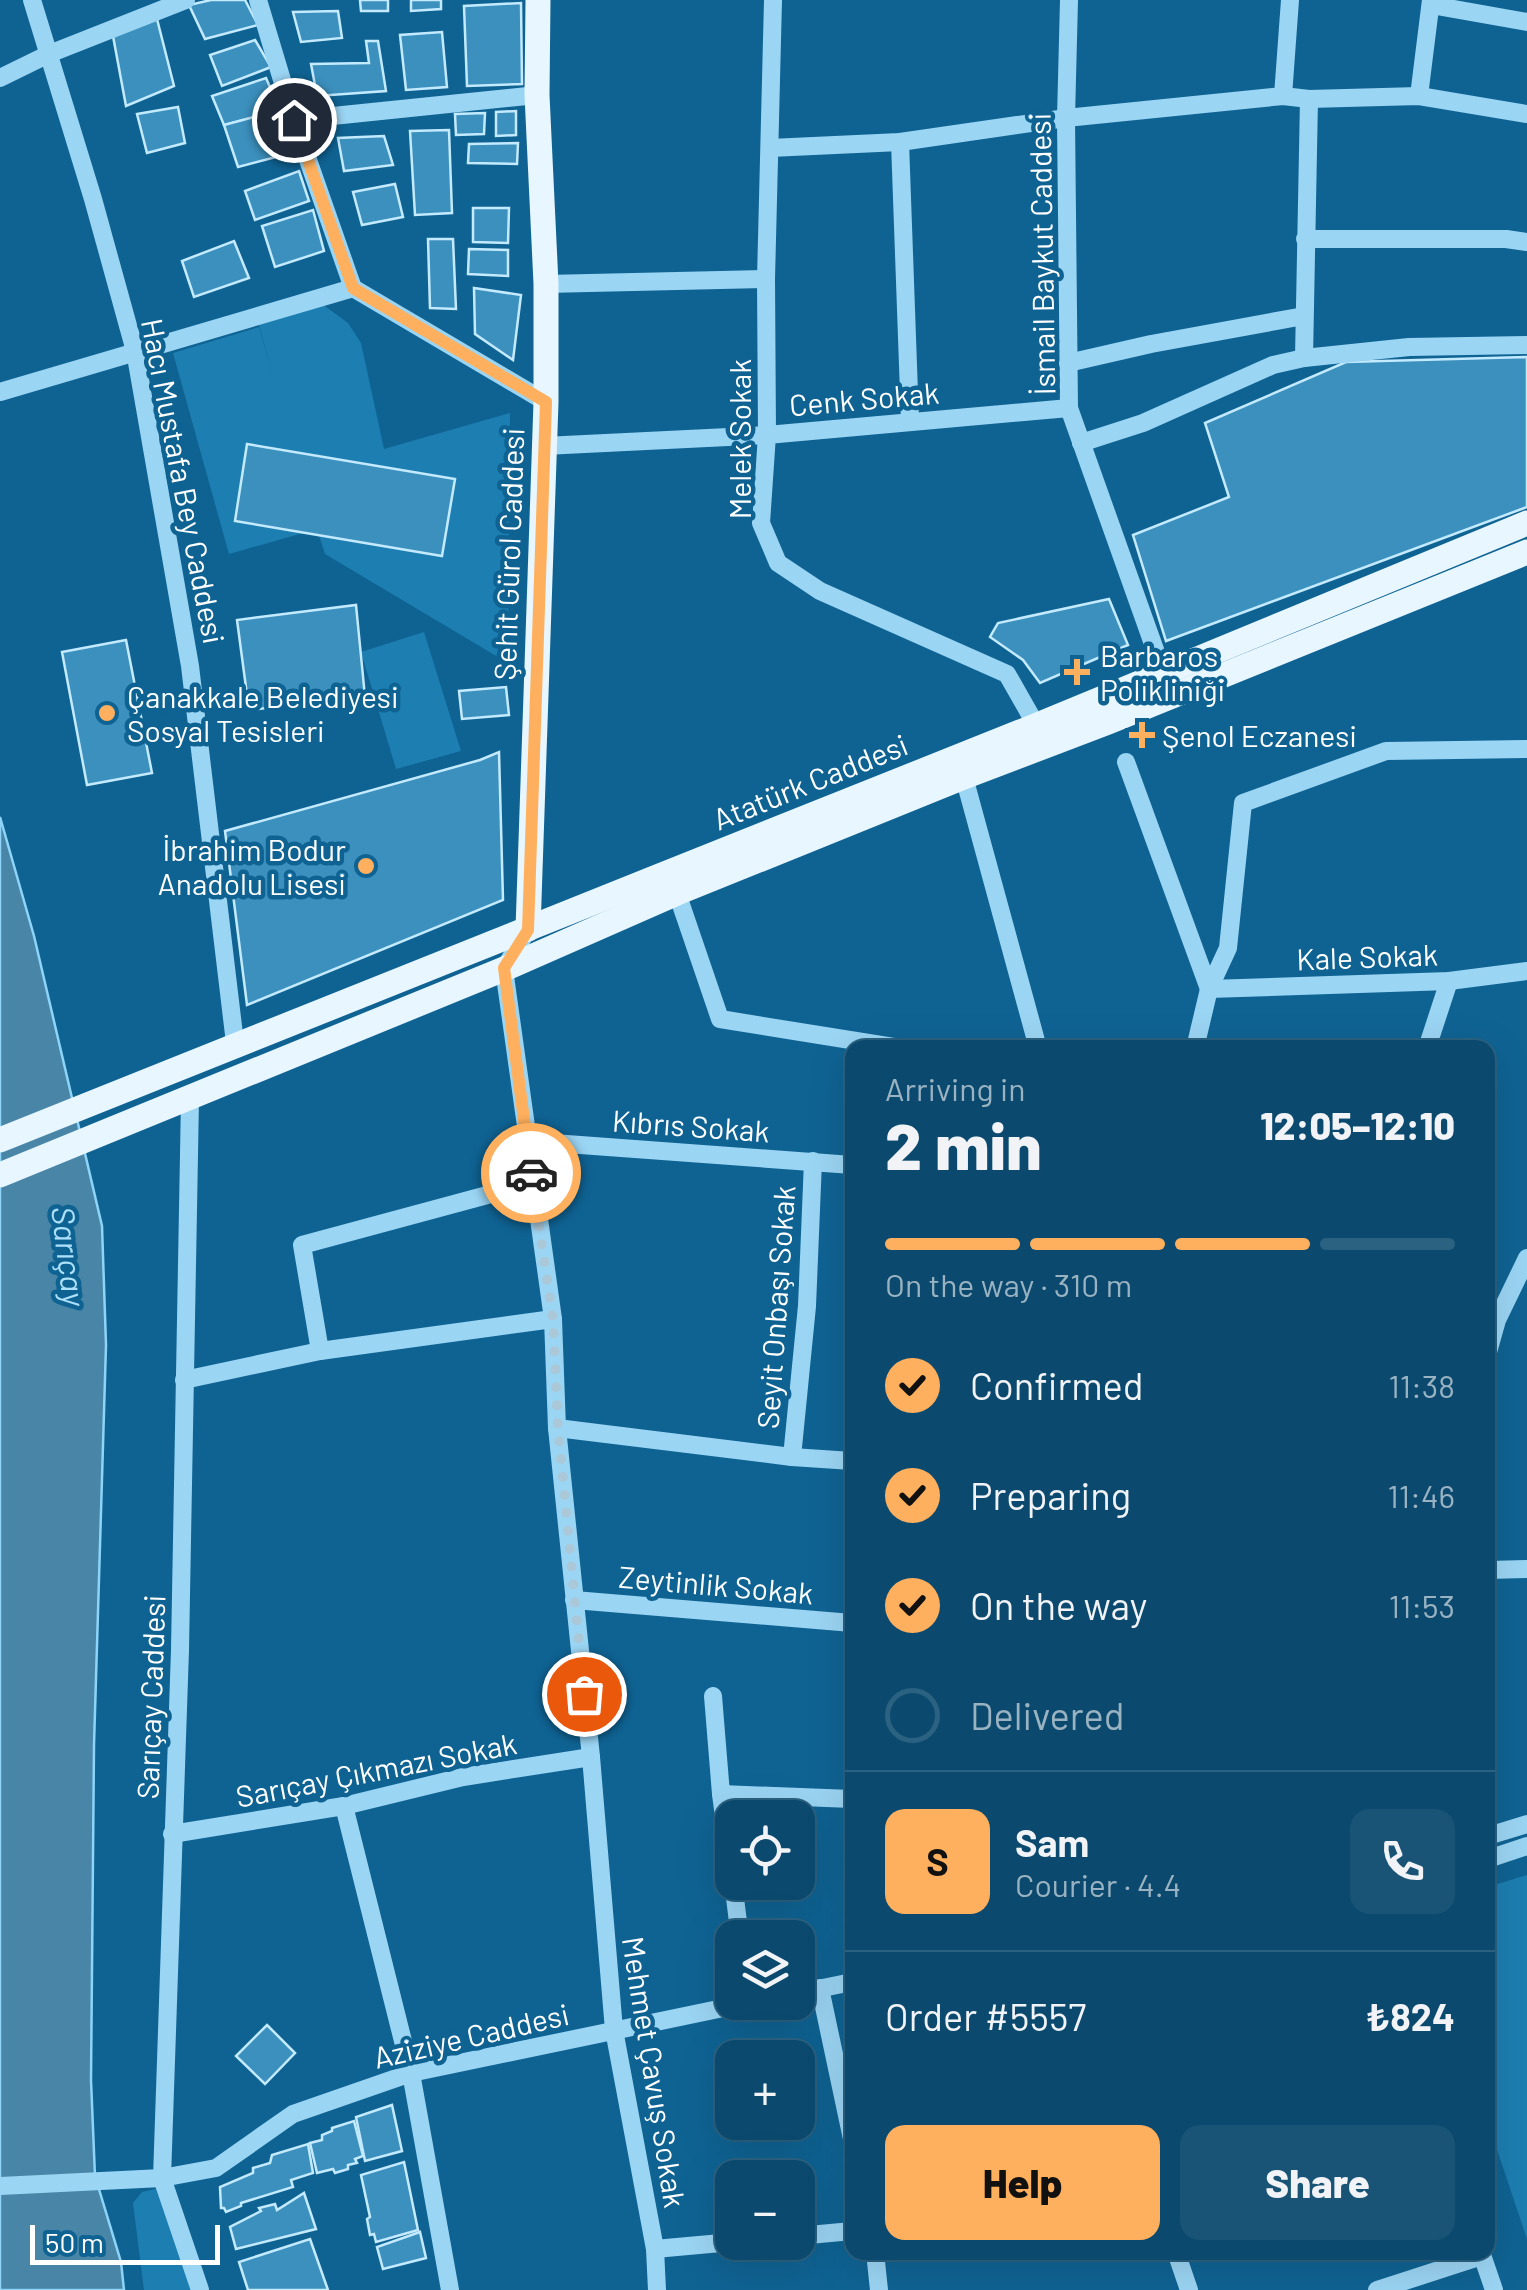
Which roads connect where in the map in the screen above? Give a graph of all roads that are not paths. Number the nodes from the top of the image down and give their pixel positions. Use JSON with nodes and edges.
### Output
{"nodes":[{"id":1,"x":32,"y":0,"type":"edge"},
{"id":2,"x":186,"y":0,"type":"edge"},
{"id":3,"x":258,"y":0,"type":"edge"},
{"id":4,"x":538,"y":0,"type":"edge"},
{"id":5,"x":773,"y":0,"type":"edge"},
{"id":6,"x":1069,"y":0,"type":"edge"},
{"id":7,"x":1290,"y":0,"type":"edge"},
{"id":8,"x":1431,"y":3,"type":"edge"},
{"id":9,"x":1527,"y":22,"type":"edge"},
{"id":10,"x":49,"y":54,"type":"junction"},
{"id":11,"x":0,"y":78,"type":"edge"},
{"id":12,"x":537,"y":95,"type":"junction"},
{"id":13,"x":1283,"y":96,"type":"junction"},
{"id":14,"x":1419,"y":96,"type":"junction"},
{"id":15,"x":1309,"y":99,"type":"junction"},
{"id":16,"x":1527,"y":114,"type":"edge"},
{"id":17,"x":1066,"y":118,"type":"junction"},
{"id":18,"x":294,"y":120,"type":"junction"},
{"id":19,"x":900,"y":142,"type":"junction"},
{"id":20,"x":770,"y":148,"type":"junction"},
{"id":21,"x":1305,"y":239,"type":"junction"},
{"id":22,"x":1527,"y":242,"type":"edge"},
{"id":23,"x":766,"y":279,"type":"junction"},
{"id":24,"x":546,"y":284,"type":"junction"},
{"id":25,"x":353,"y":288,"type":"junction"},
{"id":26,"x":1304,"y":316,"type":"junction"},
{"id":27,"x":1527,"y":346,"type":"edge"},
{"id":28,"x":135,"y":351,"type":"junction"},
{"id":29,"x":1304,"y":358,"type":"junction"},
{"id":30,"x":1068,"y":363,"type":"junction"},
{"id":31,"x":0,"y":392,"type":"edge"},
{"id":32,"x":546,"y":402,"type":"junction"},
{"id":33,"x":1069,"y":408,"type":"junction"},
{"id":34,"x":910,"y":421,"type":"junction"},
{"id":35,"x":768,"y":434,"type":"junction"},
{"id":36,"x":1082,"y":443,"type":"junction"},
{"id":37,"x":544,"y":446,"type":"junction"},
{"id":38,"x":1527,"y":523,"type":"edge"},
{"id":39,"x":1527,"y":552,"type":"edge"},
{"id":40,"x":1163,"y":672,"type":"junction"},
{"id":41,"x":1036,"y":725,"type":"junction"},
{"id":42,"x":1527,"y":749,"type":"edge"},
{"id":43,"x":1126,"y":762,"type":"dead end"},
{"id":44,"x":964,"y":776,"type":"junction"},
{"id":45,"x":677,"y":893,"type":"junction"},
{"id":46,"x":528,"y":930,"type":"junction"},
{"id":47,"x":504,"y":968,"type":"junction"},
{"id":48,"x":1527,"y":972,"type":"edge"},
{"id":49,"x":1449,"y":980,"type":"junction"},
{"id":50,"x":1209,"y":989,"type":"junction"},
{"id":51,"x":852,"y":1040,"type":"edge"},
{"id":52,"x":1036,"y":1040,"type":"edge"},
{"id":53,"x":1197,"y":1040,"type":"edge"},
{"id":54,"x":1430,"y":1040,"type":"edge"},
{"id":55,"x":235,"y":1044,"type":"junction"},
{"id":56,"x":190,"y":1099,"type":"junction"},
{"id":57,"x":0,"y":1140,"type":"edge"},
{"id":58,"x":526,"y":1141,"type":"junction"},
{"id":59,"x":813,"y":1161,"type":"junction"},
{"id":60,"x":845,"y":1164,"type":"edge"},
{"id":61,"x":0,"y":1175,"type":"edge"},
{"id":62,"x":532,"y":1183,"type":"junction"},
{"id":63,"x":1527,"y":1258,"type":"edge"},
{"id":64,"x":553,"y":1319,"type":"junction"},
{"id":65,"x":1495,"y":1324,"type":"edge"},
{"id":66,"x":320,"y":1350,"type":"junction"},
{"id":67,"x":184,"y":1380,"type":"junction"},
{"id":68,"x":558,"y":1428,"type":"junction"},
{"id":69,"x":792,"y":1456,"type":"junction"},
{"id":70,"x":845,"y":1460,"type":"edge"},
{"id":71,"x":1527,"y":1569,"type":"edge"},
{"id":72,"x":1495,"y":1570,"type":"edge"},
{"id":73,"x":574,"y":1600,"type":"junction"},
{"id":74,"x":845,"y":1622,"type":"edge"},
{"id":75,"x":713,"y":1696,"type":"dead end"},
{"id":76,"x":590,"y":1757,"type":"junction"},
{"id":77,"x":721,"y":1794,"type":"junction"},
{"id":78,"x":845,"y":1799,"type":"edge"},
{"id":79,"x":722,"y":1800,"type":"edge"},
{"id":80,"x":344,"y":1806,"type":"junction"},
{"id":81,"x":1527,"y":1824,"type":"edge"},
{"id":82,"x":172,"y":1834,"type":"junction"},
{"id":83,"x":1495,"y":1834,"type":"edge"},
{"id":84,"x":1527,"y":1846,"type":"edge"},
{"id":85,"x":1495,"y":1857,"type":"edge"},
{"id":86,"x":845,"y":1983,"type":"edge"},
{"id":87,"x":820,"y":1988,"type":"junction"},
{"id":88,"x":815,"y":1989,"type":"edge"},
{"id":89,"x":715,"y":2010,"type":"edge"},
{"id":90,"x":614,"y":2030,"type":"junction"},
{"id":91,"x":411,"y":2073,"type":"junction"},
{"id":92,"x":845,"y":2106,"type":"edge"},
{"id":93,"x":162,"y":2178,"type":"junction"},
{"id":94,"x":0,"y":2186,"type":"edge"},
{"id":95,"x":845,"y":2232,"type":"edge"},
{"id":96,"x":815,"y":2234,"type":"edge"},
{"id":97,"x":715,"y":2244,"type":"edge"},
{"id":98,"x":655,"y":2249,"type":"junction"},
{"id":99,"x":876,"y":2260,"type":"edge"},
{"id":100,"x":1179,"y":2260,"type":"edge"},
{"id":101,"x":1464,"y":2260,"type":"edge"},
{"id":102,"x":1484,"y":2260,"type":"edge"},
{"id":103,"x":200,"y":2290,"type":"edge"},
{"id":104,"x":450,"y":2290,"type":"edge"},
{"id":105,"x":657,"y":2290,"type":"edge"},
{"id":106,"x":879,"y":2290,"type":"edge"},
{"id":107,"x":1189,"y":2290,"type":"edge"},
{"id":108,"x":1376,"y":2290,"type":"edge"},
{"id":109,"x":1494,"y":2290,"type":"edge"}],
"edges":[{"from":1,"to":10,"type":"street","name":"Hacı Mustafa Bey Caddesi"},
{"from":2,"to":10,"type":"street"},
{"from":3,"to":18,"type":"street"},
{"from":4,"to":12,"type":"main road","name":"Şehit Gürol Caddesi"},
{"from":5,"to":20,"type":"street","name":"Melek Sokak"},
{"from":6,"to":17,"type":"street","name":"İsmail Baykut Caddesi"},
{"from":7,"to":13,"type":"street"},
{"from":8,"to":9,"type":"street"},
{"from":8,"to":14,"type":"street"},
{"from":10,"to":11,"type":"street"},
{"from":10,"to":28,"type":"street","name":"Hacı Mustafa Bey Caddesi"},
{"from":12,"to":18,"type":"street"},
{"from":12,"to":24,"type":"main road","name":"Şehit Gürol Caddesi"},
{"from":13,"to":15,"type":"street"},
{"from":13,"to":17,"type":"street"},
{"from":14,"to":15,"type":"street"},
{"from":14,"to":16,"type":"street"},
{"from":15,"to":21,"type":"street"},
{"from":17,"to":19,"type":"street"},
{"from":17,"to":30,"type":"street","name":"İsmail Baykut Caddesi"},
{"from":18,"to":25,"type":"street"},
{"from":19,"to":20,"type":"street"},
{"from":19,"to":34,"type":"street"},
{"from":20,"to":23,"type":"street","name":"Melek Sokak"},
{"from":21,"to":22,"type":"street"},
{"from":21,"to":26,"type":"street"},
{"from":23,"to":24,"type":"street"},
{"from":23,"to":35,"type":"street","name":"Melek Sokak"},
{"from":24,"to":32,"type":"main road","name":"Şehit Gürol Caddesi"},
{"from":25,"to":28,"type":"street"},
{"from":25,"to":32,"type":"street"},
{"from":26,"to":29,"type":"street"},
{"from":26,"to":30,"type":"street"},
{"from":27,"to":29,"type":"street"},
{"from":28,"to":31,"type":"street"},
{"from":28,"to":55,"type":"street","name":"Hacı Mustafa Bey Caddesi"},
{"from":29,"to":36,"type":"street"},
{"from":30,"to":33,"type":"street","name":"İsmail Baykut Caddesi"},
{"from":32,"to":37,"type":"main road","name":"Şehit Gürol Caddesi"},
{"from":33,"to":34,"type":"street","name":"Cenk Sokak"},
{"from":33,"to":36,"type":"street","name":"İsmail Baykut Caddesi"},
{"from":34,"to":35,"type":"street","name":"Cenk Sokak"},
{"from":35,"to":37,"type":"street","name":"Cenk Sokak"},
{"from":35,"to":41,"type":"street","name":"Melek Sokak"},
{"from":36,"to":40,"type":"street","name":"İsmail Baykut Caddesi"},
{"from":37,"to":46,"type":"main road","name":"Şehit Gürol Caddesi"},
{"from":38,"to":40,"type":"main road","name":"Atatürk Caddesi"},
{"from":39,"to":44,"type":"main road","name":"Atatürk Caddesi"},
{"from":40,"to":41,"type":"main road","name":"Atatürk Caddesi"},
{"from":41,"to":46,"type":"main road","name":"Atatürk Caddesi"},
{"from":42,"to":50,"type":"street"},
{"from":43,"to":50,"type":"street"},
{"from":44,"to":45,"type":"main road","name":"Atatürk Caddesi"},
{"from":44,"to":52,"type":"street"},
{"from":45,"to":47,"type":"main road","name":"Atatürk Caddesi"},
{"from":45,"to":51,"type":"street"},
{"from":46,"to":47,"type":"street"},
{"from":46,"to":55,"type":"main road","name":"Atatürk Caddesi"},
{"from":47,"to":56,"type":"main road","name":"Atatürk Caddesi"},
{"from":47,"to":58,"type":"street","name":"Mehmet Çavuş Sokak"},
{"from":48,"to":49,"type":"street","name":"Kale Sokak"},
{"from":49,"to":50,"type":"street","name":"Kale Sokak"},
{"from":49,"to":54,"type":"street"},
{"from":50,"to":53,"type":"street"},
{"from":55,"to":57,"type":"main road","name":"Atatürk Caddesi"},
{"from":56,"to":61,"type":"main road","name":"Atatürk Caddesi"},
{"from":56,"to":67,"type":"street","name":"Sarıçay Caddesi"},
{"from":58,"to":59,"type":"street","name":"Kıbrıs Sokak"},
{"from":58,"to":62,"type":"street","name":"Mehmet Çavuş Sokak"},
{"from":59,"to":60,"type":"street","name":"Kıbrıs Sokak"},
{"from":59,"to":69,"type":"street","name":"Seyit Onbaşı Sokak"},
{"from":62,"to":64,"type":"street","name":"Mehmet Çavuş Sokak"},
{"from":62,"to":66,"type":"street"},
{"from":63,"to":65,"type":"street"},
{"from":64,"to":66,"type":"street"},
{"from":64,"to":68,"type":"street","name":"Mehmet Çavuş Sokak"},
{"from":66,"to":67,"type":"street"},
{"from":67,"to":82,"type":"street","name":"Sarıçay Caddesi"},
{"from":68,"to":69,"type":"street"},
{"from":68,"to":73,"type":"street","name":"Mehmet Çavuş Sokak"},
{"from":69,"to":70,"type":"street"},
{"from":71,"to":72,"type":"street"},
{"from":73,"to":74,"type":"street","name":"Zeytinlik Sokak"},
{"from":73,"to":76,"type":"street","name":"Mehmet Çavuş Sokak"},
{"from":75,"to":77,"type":"street"},
{"from":76,"to":80,"type":"street","name":"Sarıçay Çıkmazı Sokak"},
{"from":76,"to":90,"type":"street","name":"Mehmet Çavuş Sokak"},
{"from":77,"to":78,"type":"street"},
{"from":77,"to":79,"type":"street"},
{"from":80,"to":82,"type":"street","name":"Sarıçay Çıkmazı Sokak"},
{"from":80,"to":91,"type":"street"},
{"from":81,"to":83,"type":"street"},
{"from":82,"to":93,"type":"street","name":"Sarıçay Caddesi"},
{"from":84,"to":85,"type":"street"},
{"from":86,"to":87,"type":"street"},
{"from":87,"to":88,"type":"street"},
{"from":87,"to":92,"type":"street"},
{"from":89,"to":90,"type":"street","name":"Aziziye Caddesi"},
{"from":90,"to":91,"type":"street","name":"Aziziye Caddesi"},
{"from":90,"to":98,"type":"street","name":"Mehmet Çavuş Sokak"},
{"from":91,"to":93,"type":"street","name":"Aziziye Caddesi"},
{"from":91,"to":104,"type":"street"},
{"from":93,"to":94,"type":"street","name":"Aziziye Caddesi"},
{"from":93,"to":103,"type":"street","name":"Sarıçay Caddesi"},
{"from":95,"to":96,"type":"street"},
{"from":97,"to":98,"type":"street"},
{"from":98,"to":105,"type":"street","name":"Mehmet Çavuş Sokak"},
{"from":99,"to":106,"type":"street"},
{"from":100,"to":107,"type":"street"},
{"from":101,"to":108,"type":"street"},
{"from":102,"to":109,"type":"street"}]}
